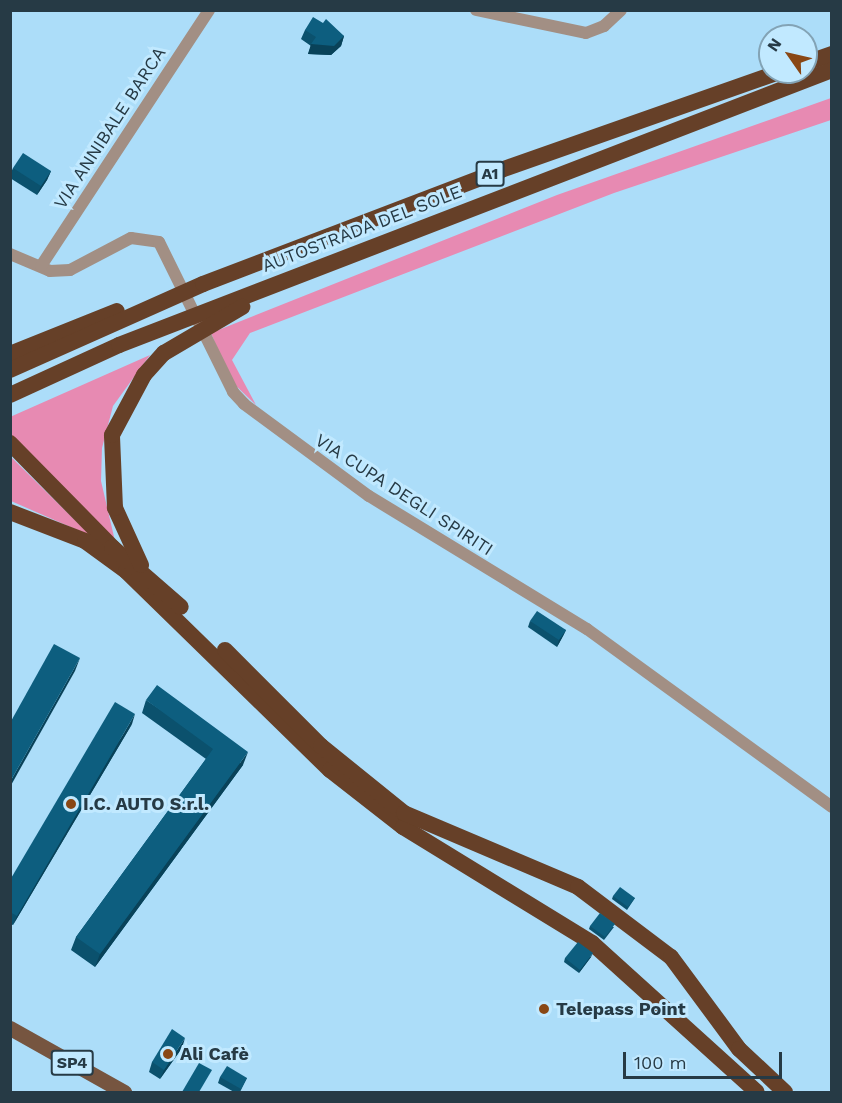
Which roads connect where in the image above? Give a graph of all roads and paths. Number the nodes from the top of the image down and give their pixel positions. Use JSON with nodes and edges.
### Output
{"nodes":[{"id":1,"x":209,"y":10,"type":"edge"},
{"id":2,"x":476,"y":10,"type":"edge"},
{"id":3,"x":621,"y":10,"type":"edge"},
{"id":4,"x":831,"y":70,"type":"edge"},
{"id":5,"x":758,"y":79,"type":"edge"},
{"id":6,"x":10,"y":254,"type":"edge"},
{"id":7,"x":41,"y":266,"type":"junction"},
{"id":8,"x":308,"y":271,"type":"junction"},
{"id":9,"x":203,"y":284,"type":"junction"},
{"id":10,"x":10,"y":354,"type":"edge"},
{"id":11,"x":10,"y":370,"type":"edge"},
{"id":12,"x":10,"y":395,"type":"edge"},
{"id":13,"x":10,"y":443,"type":"edge"},
{"id":14,"x":10,"y":512,"type":"edge"},
{"id":15,"x":112,"y":547,"type":"junction"},
{"id":16,"x":143,"y":569,"type":"junction"},
{"id":17,"x":162,"y":604,"type":"junction"},
{"id":18,"x":831,"y":807,"type":"edge"},
{"id":19,"x":15,"y":1031,"type":"edge"},
{"id":20,"x":124,"y":1092,"type":"edge"},
{"id":21,"x":757,"y":1092,"type":"edge"},
{"id":22,"x":785,"y":1092,"type":"edge"}],
"edges":[{"from":1,"to":7,"type":"street","name":"VIA ANNIBALE BARCA"},
{"from":2,"to":3,"type":"street"},
{"from":4,"to":8,"type":"highway","name":"AUTOSTRADA DEL SOLE","number":"A1"},
{"from":5,"to":9,"type":"highway","name":"AUTOSTRADA DEL SOLE","number":"A1"},
{"from":6,"to":7,"type":"street","name":"VIA CUPA DEGLI SPIRITI"},
{"from":7,"to":18,"type":"street","name":"VIA CUPA DEGLI SPIRITI"},
{"from":8,"to":12,"type":"highway","name":"AUTOSTRADA DEL SOLE","number":"A1"},
{"from":8,"to":16,"type":"highway"},
{"from":9,"to":10,"type":"highway"},
{"from":9,"to":11,"type":"highway","name":"AUTOSTRADA DEL SOLE","number":"A1"},
{"from":13,"to":15,"type":"highway"},
{"from":14,"to":17,"type":"highway"},
{"from":15,"to":16,"type":"highway"},
{"from":15,"to":17,"type":"highway"},
{"from":16,"to":22,"type":"highway"},
{"from":17,"to":21,"type":"highway"},
{"from":19,"to":20,"type":"main road","number":"SP4"}]}
